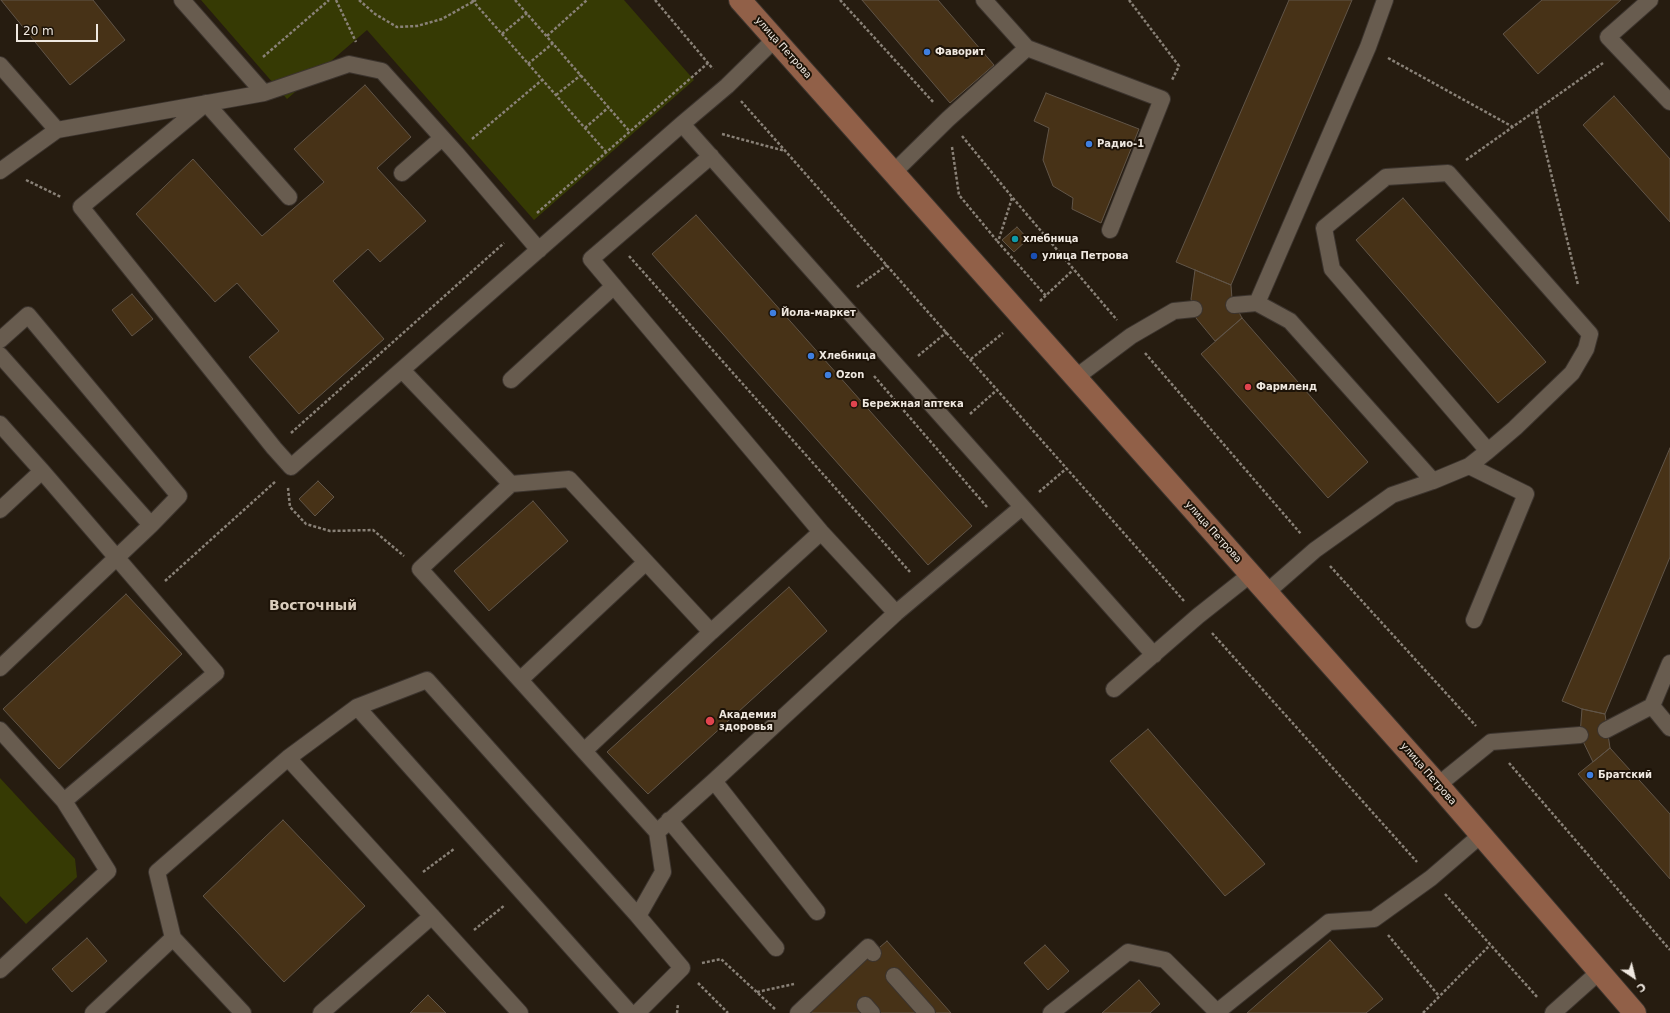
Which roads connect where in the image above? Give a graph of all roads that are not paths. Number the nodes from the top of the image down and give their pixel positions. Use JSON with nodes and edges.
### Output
{"nodes":[{"id":1,"x":182,"y":0,"type":"edge"},
{"id":2,"x":740,"y":0,"type":"edge"},
{"id":3,"x":984,"y":0,"type":"edge"},
{"id":4,"x":1385,"y":0,"type":"edge"},
{"id":5,"x":1650,"y":0,"type":"edge"},
{"id":6,"x":775,"y":39,"type":"junction"},
{"id":7,"x":1027,"y":48,"type":"junction"},
{"id":8,"x":0,"y":65,"type":"edge"},
{"id":9,"x":264,"y":93,"type":"junction"},
{"id":10,"x":1670,"y":102,"type":"edge"},
{"id":11,"x":206,"y":103,"type":"junction"},
{"id":12,"x":682,"y":124,"type":"junction"},
{"id":13,"x":57,"y":130,"type":"junction"},
{"id":14,"x":442,"y":138,"type":"junction"},
{"id":15,"x":711,"y":156,"type":"junction"},
{"id":16,"x":1,"y":168,"type":"edge"},
{"id":17,"x":894,"y":172,"type":"junction"},
{"id":18,"x":402,"y":173,"type":"dead end"},
{"id":19,"x":289,"y":196,"type":"dead end"},
{"id":20,"x":1110,"y":230,"type":"dead end"},
{"id":21,"x":539,"y":250,"type":"junction"},
{"id":22,"x":614,"y":286,"type":"junction"},
{"id":23,"x":1257,"y":302,"type":"junction"},
{"id":24,"x":1234,"y":305,"type":"dead end"},
{"id":25,"x":1194,"y":309,"type":"dead end"},
{"id":26,"x":0,"y":340,"type":"edge"},
{"id":27,"x":0,"y":356,"type":"edge"},
{"id":28,"x":402,"y":370,"type":"junction"},
{"id":29,"x":1075,"y":378,"type":"junction"},
{"id":30,"x":511,"y":380,"type":"dead end"},
{"id":31,"x":0,"y":424,"type":"edge"},
{"id":32,"x":1488,"y":451,"type":"junction"},
{"id":33,"x":1469,"y":466,"type":"junction"},
{"id":34,"x":42,"y":471,"type":"junction"},
{"id":35,"x":1433,"y":481,"type":"junction"},
{"id":36,"x":511,"y":484,"type":"junction"},
{"id":37,"x":1022,"y":506,"type":"junction"},
{"id":38,"x":0,"y":510,"type":"edge"},
{"id":39,"x":151,"y":525,"type":"junction"},
{"id":40,"x":821,"y":532,"type":"junction"},
{"id":41,"x":116,"y":557,"type":"junction"},
{"id":42,"x":646,"y":562,"type":"junction"},
{"id":43,"x":1250,"y":574,"type":"junction"},
{"id":44,"x":1267,"y":592,"type":"junction"},
{"id":45,"x":896,"y":613,"type":"junction"},
{"id":46,"x":1474,"y":620,"type":"dead end"},
{"id":47,"x":711,"y":632,"type":"junction"},
{"id":48,"x":1154,"y":655,"type":"junction"},
{"id":49,"x":1670,"y":663,"type":"edge"},
{"id":50,"x":0,"y":668,"type":"edge"},
{"id":51,"x":521,"y":679,"type":"junction"},
{"id":52,"x":1114,"y":689,"type":"dead end"},
{"id":53,"x":1652,"y":706,"type":"junction"},
{"id":54,"x":357,"y":707,"type":"junction"},
{"id":55,"x":1670,"y":728,"type":"edge"},
{"id":56,"x":0,"y":730,"type":"edge"},
{"id":57,"x":1606,"y":730,"type":"dead end"},
{"id":58,"x":1580,"y":735,"type":"dead end"},
{"id":59,"x":584,"y":751,"type":"junction"},
{"id":60,"x":288,"y":758,"type":"junction"},
{"id":61,"x":714,"y":781,"type":"junction"},
{"id":62,"x":1438,"y":785,"type":"junction"},
{"id":63,"x":64,"y":801,"type":"junction"},
{"id":64,"x":669,"y":820,"type":"junction"},
{"id":65,"x":657,"y":832,"type":"junction"},
{"id":66,"x":1481,"y":835,"type":"junction"},
{"id":67,"x":817,"y":912,"type":"dead end"},
{"id":68,"x":432,"y":916,"type":"junction"},
{"id":69,"x":638,"y":916,"type":"junction"},
{"id":70,"x":173,"y":938,"type":"junction"},
{"id":71,"x":776,"y":948,"type":"dead end"},
{"id":72,"x":873,"y":953,"type":"dead end"},
{"id":73,"x":0,"y":970,"type":"edge"},
{"id":74,"x":1599,"y":972,"type":"junction"},
{"id":75,"x":894,"y":976,"type":"dead end"},
{"id":76,"x":93,"y":1013,"type":"edge"},
{"id":77,"x":243,"y":1013,"type":"edge"},
{"id":78,"x":321,"y":1013,"type":"edge"},
{"id":79,"x":520,"y":1013,"type":"edge"},
{"id":80,"x":630,"y":1013,"type":"edge"},
{"id":81,"x":637,"y":1013,"type":"edge"},
{"id":82,"x":798,"y":1013,"type":"edge"},
{"id":83,"x":927,"y":1013,"type":"edge"},
{"id":84,"x":1051,"y":1013,"type":"edge"},
{"id":85,"x":1553,"y":1013,"type":"edge"},
{"id":86,"x":1635,"y":1013,"type":"edge"}],
"edges":[{"from":1,"to":9,"type":"lane"},
{"from":2,"to":6,"type":"main road","name":"улица Петрова"},
{"from":3,"to":7,"type":"lane"},
{"from":4,"to":23,"type":"lane"},
{"from":5,"to":10,"type":"lane"},
{"from":6,"to":12,"type":"lane"},
{"from":6,"to":17,"type":"main road","name":"улица Петрова"},
{"from":7,"to":17,"type":"lane"},
{"from":7,"to":20,"type":"lane"},
{"from":8,"to":13,"type":"lane"},
{"from":9,"to":11,"type":"lane"},
{"from":9,"to":14,"type":"lane"},
{"from":11,"to":13,"type":"lane"},
{"from":11,"to":19,"type":"lane"},
{"from":11,"to":28,"type":"lane"},
{"from":12,"to":15,"type":"lane"},
{"from":12,"to":21,"type":"lane"},
{"from":13,"to":16,"type":"lane"},
{"from":14,"to":18,"type":"lane"},
{"from":14,"to":21,"type":"lane"},
{"from":15,"to":22,"type":"lane"},
{"from":15,"to":37,"type":"lane"},
{"from":17,"to":29,"type":"main road","name":"улица Петрова"},
{"from":21,"to":28,"type":"lane"},
{"from":22,"to":30,"type":"lane"},
{"from":22,"to":40,"type":"lane"},
{"from":23,"to":24,"type":"lane"},
{"from":23,"to":35,"type":"lane"},
{"from":25,"to":29,"type":"lane"},
{"from":26,"to":39,"type":"lane"},
{"from":27,"to":39,"type":"lane"},
{"from":28,"to":36,"type":"lane"},
{"from":29,"to":43,"type":"main road","name":"улица Петрова"},
{"from":31,"to":34,"type":"lane"},
{"from":32,"to":32,"type":"lane"},
{"from":32,"to":33,"type":"lane"},
{"from":33,"to":35,"type":"lane"},
{"from":33,"to":46,"type":"lane"},
{"from":34,"to":38,"type":"lane"},
{"from":34,"to":41,"type":"lane"},
{"from":35,"to":44,"type":"lane"},
{"from":36,"to":42,"type":"lane"},
{"from":36,"to":51,"type":"lane"},
{"from":37,"to":45,"type":"lane"},
{"from":37,"to":48,"type":"lane"},
{"from":39,"to":41,"type":"lane"},
{"from":40,"to":45,"type":"lane"},
{"from":40,"to":47,"type":"lane"},
{"from":41,"to":50,"type":"lane"},
{"from":41,"to":63,"type":"lane"},
{"from":42,"to":47,"type":"lane"},
{"from":42,"to":51,"type":"lane"},
{"from":43,"to":44,"type":"main road","name":"улица Петрова"},
{"from":43,"to":48,"type":"lane"},
{"from":44,"to":62,"type":"main road","name":"улица Петрова"},
{"from":45,"to":61,"type":"lane"},
{"from":47,"to":59,"type":"lane"},
{"from":48,"to":52,"type":"lane"},
{"from":49,"to":53,"type":"lane"},
{"from":51,"to":59,"type":"lane"},
{"from":53,"to":55,"type":"lane"},
{"from":53,"to":57,"type":"lane"},
{"from":54,"to":60,"type":"lane"},
{"from":54,"to":69,"type":"lane"},
{"from":54,"to":80,"type":"lane"},
{"from":56,"to":63,"type":"lane"},
{"from":58,"to":62,"type":"lane"},
{"from":59,"to":65,"type":"lane"},
{"from":60,"to":68,"type":"lane"},
{"from":60,"to":70,"type":"lane"},
{"from":61,"to":64,"type":"lane"},
{"from":61,"to":67,"type":"lane"},
{"from":62,"to":66,"type":"main road","name":"улица Петрова"},
{"from":63,"to":73,"type":"lane"},
{"from":64,"to":65,"type":"lane"},
{"from":64,"to":71,"type":"lane"},
{"from":65,"to":69,"type":"lane"},
{"from":66,"to":74,"type":"main road","name":"улица Петрова"},
{"from":66,"to":84,"type":"lane"},
{"from":68,"to":78,"type":"lane"},
{"from":68,"to":79,"type":"lane"},
{"from":69,"to":81,"type":"lane"},
{"from":70,"to":76,"type":"lane"},
{"from":70,"to":77,"type":"lane"},
{"from":72,"to":82,"type":"lane"},
{"from":74,"to":85,"type":"lane"},
{"from":74,"to":86,"type":"main road","name":"улица Петрова"},
{"from":75,"to":83,"type":"lane"}]}
